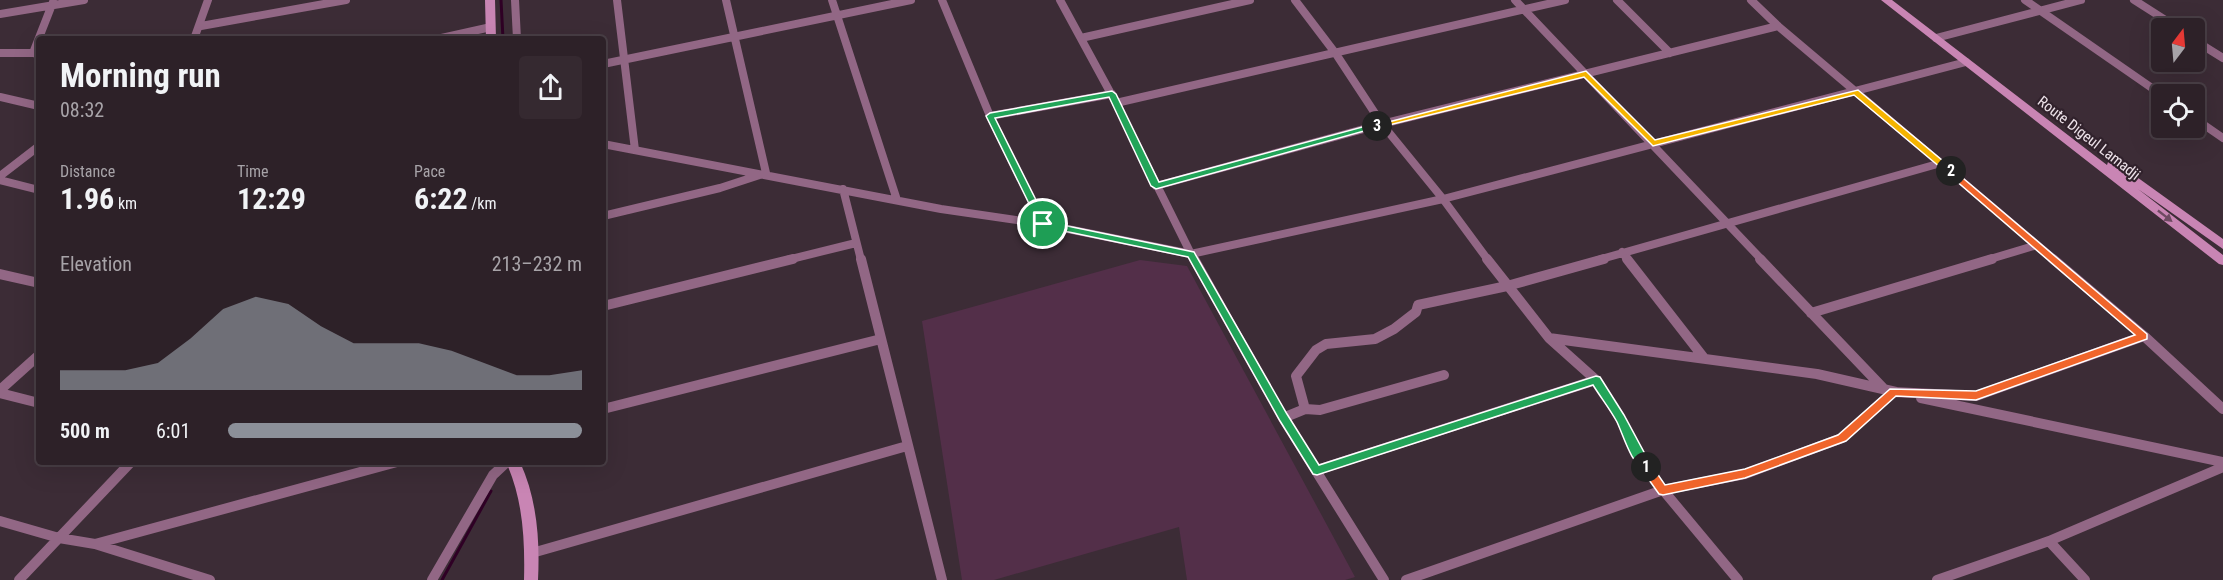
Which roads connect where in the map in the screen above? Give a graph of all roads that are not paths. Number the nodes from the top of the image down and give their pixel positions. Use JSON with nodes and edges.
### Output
{"nodes":[{"id":1,"x":84,"y":0,"type":"edge"},
{"id":2,"x":208,"y":0,"type":"edge"},
{"id":3,"x":346,"y":0,"type":"edge"},
{"id":4,"x":490,"y":0,"type":"edge"},
{"id":5,"x":515,"y":0,"type":"edge"},
{"id":6,"x":617,"y":0,"type":"edge"},
{"id":7,"x":726,"y":0,"type":"edge"},
{"id":8,"x":832,"y":0,"type":"edge"},
{"id":9,"x":911,"y":0,"type":"edge"},
{"id":10,"x":942,"y":0,"type":"edge"},
{"id":11,"x":1060,"y":0,"type":"edge"},
{"id":12,"x":1250,"y":0,"type":"edge"},
{"id":13,"x":1295,"y":0,"type":"edge"},
{"id":14,"x":1515,"y":0,"type":"edge"},
{"id":15,"x":1564,"y":0,"type":"edge"},
{"id":16,"x":1617,"y":0,"type":"edge"},
{"id":17,"x":1751,"y":0,"type":"edge"},
{"id":18,"x":1886,"y":0,"type":"edge"},
{"id":19,"x":1893,"y":0,"type":"edge"},
{"id":20,"x":2025,"y":0,"type":"edge"},
{"id":21,"x":2080,"y":0,"type":"edge"},
{"id":22,"x":2134,"y":0,"type":"edge"},
{"id":23,"x":53,"y":3,"type":"edge"},
{"id":24,"x":1524,"y":9,"type":"junction"},
{"id":25,"x":2040,"y":10,"type":"junction"},
{"id":26,"x":0,"y":14,"type":"edge"},
{"id":27,"x":837,"y":15,"type":"junction"},
{"id":28,"x":2162,"y":18,"type":"edge"},
{"id":29,"x":201,"y":26,"type":"junction"},
{"id":30,"x":1778,"y":26,"type":"junction"},
{"id":31,"x":490,"y":27,"type":"junction"},
{"id":32,"x":42,"y":36,"type":"edge"},
{"id":33,"x":196,"y":36,"type":"edge"},
{"id":34,"x":450,"y":36,"type":"edge"},
{"id":35,"x":491,"y":36,"type":"edge"},
{"id":36,"x":517,"y":36,"type":"edge"},
{"id":37,"x":735,"y":37,"type":"junction"},
{"id":38,"x":1081,"y":38,"type":"junction"},
{"id":39,"x":1936,"y":38,"type":"junction"},
{"id":40,"x":2205,"y":47,"type":"edge"},
{"id":41,"x":0,"y":53,"type":"edge"},
{"id":42,"x":36,"y":53,"type":"edge"},
{"id":43,"x":1670,"y":53,"type":"junction"},
{"id":44,"x":1336,"y":54,"type":"junction"},
{"id":45,"x":2223,"y":58,"type":"edge"},
{"id":46,"x":625,"y":60,"type":"junction"},
{"id":47,"x":1966,"y":62,"type":"junction"},
{"id":48,"x":606,"y":63,"type":"edge"},
{"id":49,"x":1586,"y":74,"type":"junction"},
{"id":50,"x":2151,"y":87,"type":"edge"},
{"id":51,"x":1855,"y":92,"type":"junction"},
{"id":52,"x":0,"y":97,"type":"edge"},
{"id":53,"x":1114,"y":98,"type":"junction"},
{"id":54,"x":36,"y":105,"type":"edge"},
{"id":55,"x":990,"y":116,"type":"junction"},
{"id":56,"x":1382,"y":124,"type":"junction"},
{"id":57,"x":2205,"y":126,"type":"edge"},
{"id":58,"x":2223,"y":138,"type":"edge"},
{"id":59,"x":1653,"y":144,"type":"junction"},
{"id":60,"x":606,"y":145,"type":"edge"},
{"id":61,"x":36,"y":148,"type":"edge"},
{"id":62,"x":635,"y":150,"type":"junction"},
{"id":63,"x":1941,"y":163,"type":"junction"},
{"id":64,"x":766,"y":173,"type":"junction"},
{"id":65,"x":0,"y":178,"type":"edge"},
{"id":66,"x":1156,"y":186,"type":"junction"},
{"id":67,"x":36,"y":188,"type":"edge"},
{"id":68,"x":843,"y":189,"type":"junction"},
{"id":69,"x":1443,"y":199,"type":"junction"},
{"id":70,"x":897,"y":200,"type":"junction"},
{"id":71,"x":606,"y":215,"type":"edge"},
{"id":72,"x":1728,"y":222,"type":"junction"},
{"id":73,"x":1043,"y":224,"type":"junction"},
{"id":74,"x":856,"y":243,"type":"junction"},
{"id":75,"x":2037,"y":244,"type":"junction"},
{"id":76,"x":2223,"y":245,"type":"edge"},
{"id":77,"x":1622,"y":252,"type":"junction"},
{"id":78,"x":1191,"y":254,"type":"junction"},
{"id":79,"x":2223,"y":261,"type":"edge"},
{"id":80,"x":0,"y":273,"type":"edge"},
{"id":81,"x":36,"y":282,"type":"edge"},
{"id":82,"x":1507,"y":286,"type":"junction"},
{"id":83,"x":606,"y":305,"type":"edge"},
{"id":84,"x":1811,"y":314,"type":"junction"},
{"id":85,"x":2144,"y":336,"type":"junction"},
{"id":86,"x":1549,"y":338,"type":"junction"},
{"id":87,"x":881,"y":339,"type":"junction"},
{"id":88,"x":36,"y":358,"type":"edge"},
{"id":89,"x":1704,"y":358,"type":"junction"},
{"id":90,"x":1444,"y":375,"type":"dead end"},
{"id":91,"x":1596,"y":380,"type":"junction"},
{"id":92,"x":0,"y":391,"type":"edge"},
{"id":93,"x":1889,"y":391,"type":"junction"},
{"id":94,"x":36,"y":402,"type":"edge"},
{"id":95,"x":606,"y":408,"type":"edge"},
{"id":96,"x":1305,"y":409,"type":"junction"},
{"id":97,"x":2223,"y":409,"type":"edge"},
{"id":98,"x":1283,"y":418,"type":"junction"},
{"id":99,"x":907,"y":446,"type":"junction"},
{"id":100,"x":2223,"y":462,"type":"edge"},
{"id":101,"x":128,"y":465,"type":"edge"},
{"id":102,"x":386,"y":465,"type":"edge"},
{"id":103,"x":504,"y":465,"type":"edge"},
{"id":104,"x":515,"y":465,"type":"edge"},
{"id":105,"x":2223,"y":467,"type":"edge"},
{"id":106,"x":1317,"y":470,"type":"junction"},
{"id":107,"x":1663,"y":490,"type":"junction"},
{"id":108,"x":0,"y":521,"type":"edge"},
{"id":109,"x":59,"y":538,"type":"junction"},
{"id":110,"x":2049,"y":541,"type":"junction"},
{"id":111,"x":95,"y":544,"type":"junction"},
{"id":112,"x":532,"y":553,"type":"junction"},
{"id":113,"x":19,"y":580,"type":"edge"},
{"id":114,"x":210,"y":580,"type":"edge"},
{"id":115,"x":432,"y":580,"type":"edge"},
{"id":116,"x":531,"y":580,"type":"edge"},
{"id":117,"x":940,"y":580,"type":"edge"},
{"id":118,"x":1384,"y":580,"type":"edge"},
{"id":119,"x":1406,"y":580,"type":"edge"},
{"id":120,"x":1738,"y":580,"type":"edge"},
{"id":121,"x":1937,"y":580,"type":"edge"},
{"id":122,"x":2085,"y":580,"type":"edge"}],
"edges":[{"from":1,"to":23,"type":"street"},
{"from":2,"to":29,"type":"street"},
{"from":3,"to":29,"type":"street"},
{"from":4,"to":31,"type":"main road"},
{"from":5,"to":36,"type":"street"},
{"from":6,"to":46,"type":"street"},
{"from":7,"to":37,"type":"street"},
{"from":8,"to":27,"type":"street"},
{"from":9,"to":27,"type":"street"},
{"from":10,"to":55,"type":"street"},
{"from":11,"to":38,"type":"street"},
{"from":12,"to":38,"type":"street"},
{"from":13,"to":44,"type":"street"},
{"from":14,"to":24,"type":"street"},
{"from":15,"to":24,"type":"street"},
{"from":16,"to":43,"type":"street"},
{"from":17,"to":30,"type":"street"},
{"from":18,"to":39,"type":"main road","name":"Route Digeul Lamadji"},
{"from":19,"to":39,"type":"main road","name":"Route Digeul Lamadji"},
{"from":20,"to":25,"type":"street"},
{"from":21,"to":25,"type":"street"},
{"from":22,"to":28,"type":"street"},
{"from":23,"to":26,"type":"street"},
{"from":23,"to":32,"type":"street"},
{"from":24,"to":44,"type":"street"},
{"from":24,"to":49,"type":"street"},
{"from":25,"to":39,"type":"street"},
{"from":25,"to":50,"type":"street"},
{"from":27,"to":37,"type":"street"},
{"from":27,"to":70,"type":"street"},
{"from":29,"to":33,"type":"street"},
{"from":30,"to":43,"type":"street"},
{"from":30,"to":51,"type":"street"},
{"from":31,"to":34,"type":"street"},
{"from":31,"to":35,"type":"main road"},
{"from":37,"to":46,"type":"street"},
{"from":37,"to":64,"type":"street"},
{"from":38,"to":53,"type":"street"},
{"from":39,"to":47,"type":"main road","name":"Route Digeul Lamadji"},
{"from":39,"to":76,"type":"main road","name":"Route Digeul Lamadji"},
{"from":40,"to":45,"type":"street"},
{"from":41,"to":42,"type":"street"},
{"from":43,"to":49,"type":"street"},
{"from":44,"to":53,"type":"street"},
{"from":44,"to":56,"type":"street"},
{"from":46,"to":48,"type":"street"},
{"from":46,"to":62,"type":"street"},
{"from":47,"to":51,"type":"street"},
{"from":47,"to":79,"type":"main road","name":"Route Digeul Lamadji","one_way":true},
{"from":49,"to":56,"type":"street"},
{"from":49,"to":59,"type":"street"},
{"from":51,"to":59,"type":"street"},
{"from":51,"to":63,"type":"street"},
{"from":52,"to":54,"type":"street"},
{"from":53,"to":55,"type":"street"},
{"from":53,"to":66,"type":"street"},
{"from":55,"to":73,"type":"street"},
{"from":56,"to":66,"type":"street"},
{"from":56,"to":69,"type":"street"},
{"from":57,"to":58,"type":"street"},
{"from":59,"to":69,"type":"street"},
{"from":59,"to":72,"type":"street"},
{"from":60,"to":62,"type":"street"},
{"from":61,"to":65,"type":"street"},
{"from":62,"to":64,"type":"street"},
{"from":63,"to":72,"type":"street"},
{"from":63,"to":75,"type":"street"},
{"from":64,"to":68,"type":"street"},
{"from":64,"to":71,"type":"street"},
{"from":65,"to":67,"type":"street"},
{"from":66,"to":78,"type":"street"},
{"from":68,"to":70,"type":"street"},
{"from":68,"to":74,"type":"street"},
{"from":69,"to":78,"type":"street"},
{"from":69,"to":82,"type":"street"},
{"from":70,"to":73,"type":"street"},
{"from":72,"to":77,"type":"street"},
{"from":72,"to":84,"type":"street"},
{"from":73,"to":78,"type":"street"},
{"from":74,"to":83,"type":"street"},
{"from":74,"to":87,"type":"street"},
{"from":75,"to":84,"type":"street"},
{"from":75,"to":85,"type":"street"},
{"from":77,"to":82,"type":"street"},
{"from":77,"to":89,"type":"street"},
{"from":78,"to":98,"type":"street"},
{"from":80,"to":81,"type":"street"},
{"from":82,"to":86,"type":"street"},
{"from":82,"to":96,"type":"street"},
{"from":84,"to":93,"type":"street"},
{"from":85,"to":93,"type":"street"},
{"from":85,"to":97,"type":"street"},
{"from":86,"to":89,"type":"street"},
{"from":86,"to":91,"type":"street"},
{"from":87,"to":95,"type":"street"},
{"from":87,"to":99,"type":"street"},
{"from":88,"to":92,"type":"street"},
{"from":89,"to":93,"type":"street"},
{"from":90,"to":96,"type":"street"},
{"from":91,"to":106,"type":"street"},
{"from":91,"to":107,"type":"street"},
{"from":92,"to":94,"type":"street"},
{"from":93,"to":100,"type":"street"},
{"from":93,"to":107,"type":"street"},
{"from":96,"to":98,"type":"street"},
{"from":98,"to":106,"type":"street"},
{"from":99,"to":112,"type":"street"},
{"from":99,"to":117,"type":"street"},
{"from":101,"to":109,"type":"street"},
{"from":102,"to":111,"type":"street"},
{"from":103,"to":115,"type":"street"},
{"from":104,"to":112,"type":"main road"},
{"from":105,"to":110,"type":"street"},
{"from":106,"to":118,"type":"street"},
{"from":107,"to":119,"type":"street"},
{"from":107,"to":120,"type":"street"},
{"from":108,"to":109,"type":"street"},
{"from":109,"to":111,"type":"street"},
{"from":109,"to":113,"type":"street"},
{"from":110,"to":121,"type":"street"},
{"from":110,"to":122,"type":"street"},
{"from":111,"to":114,"type":"street"},
{"from":112,"to":116,"type":"main road"}]}
